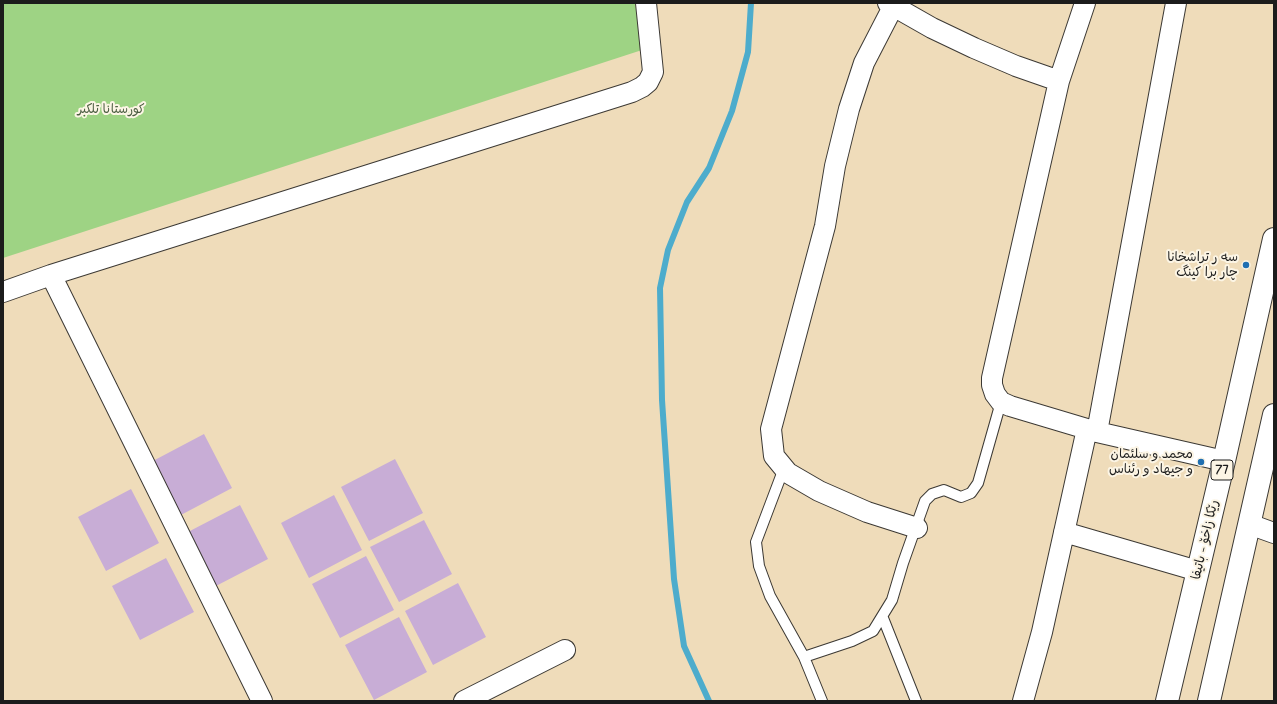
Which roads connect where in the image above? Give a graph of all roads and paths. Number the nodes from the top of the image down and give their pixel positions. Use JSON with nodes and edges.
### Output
{"nodes":[{"id":1,"x":646,"y":3,"type":"edge"},
{"id":2,"x":1085,"y":3,"type":"edge"},
{"id":3,"x":1176,"y":3,"type":"edge"},
{"id":4,"x":892,"y":4,"type":"edge"},
{"id":5,"x":1060,"y":81,"type":"junction"},
{"id":6,"x":1274,"y":239,"type":"edge"},
{"id":7,"x":51,"y":274,"type":"junction"},
{"id":8,"x":3,"y":292,"type":"edge"},
{"id":9,"x":1001,"y":402,"type":"junction"},
{"id":10,"x":1274,"y":416,"type":"edge"},
{"id":11,"x":1092,"y":430,"type":"junction"},
{"id":12,"x":1270,"y":449,"type":"edge"},
{"id":13,"x":1224,"y":461,"type":"junction"},
{"id":14,"x":784,"y":468,"type":"junction"},
{"id":15,"x":1249,"y":524,"type":"junction"},
{"id":16,"x":917,"y":528,"type":"junction"},
{"id":17,"x":1064,"y":532,"type":"junction"},
{"id":18,"x":1274,"y":533,"type":"edge"},
{"id":19,"x":1198,"y":571,"type":"junction"},
{"id":20,"x":882,"y":618,"type":"junction"},
{"id":21,"x":565,"y":650,"type":"dead end"},
{"id":22,"x":804,"y":657,"type":"junction"},
{"id":23,"x":262,"y":701,"type":"edge"},
{"id":24,"x":464,"y":701,"type":"edge"},
{"id":25,"x":822,"y":701,"type":"edge"},
{"id":26,"x":916,"y":701,"type":"edge"},
{"id":27,"x":1023,"y":701,"type":"edge"},
{"id":28,"x":1167,"y":701,"type":"edge"},
{"id":29,"x":1209,"y":701,"type":"edge"}],
"edges":[{"from":1,"to":7,"type":"street"},
{"from":2,"to":5,"type":"street"},
{"from":3,"to":11,"type":"street"},
{"from":4,"to":5,"type":"street"},
{"from":4,"to":14,"type":"street"},
{"from":5,"to":9,"type":"street"},
{"from":6,"to":13,"type":"highway","name":"رێکا زاخۆ - باتیفا","number":"77"},
{"from":7,"to":8,"type":"street"},
{"from":7,"to":23,"type":"street"},
{"from":9,"to":11,"type":"street"},
{"from":9,"to":16,"type":"lane"},
{"from":10,"to":12,"type":"highway"},
{"from":11,"to":13,"type":"street"},
{"from":11,"to":17,"type":"street"},
{"from":12,"to":15,"type":"highway"},
{"from":13,"to":19,"type":"highway","name":"رێکا زاخۆ - باتیفا","number":"77"},
{"from":14,"to":16,"type":"street"},
{"from":14,"to":22,"type":"lane"},
{"from":15,"to":18,"type":"street"},
{"from":15,"to":29,"type":"highway"},
{"from":16,"to":20,"type":"lane"},
{"from":17,"to":19,"type":"street"},
{"from":17,"to":27,"type":"street"},
{"from":19,"to":28,"type":"highway","name":"رێکا زاخۆ - باتیفا","number":"77"},
{"from":20,"to":22,"type":"lane"},
{"from":20,"to":26,"type":"lane"},
{"from":21,"to":24,"type":"street"},
{"from":22,"to":25,"type":"lane"}]}
